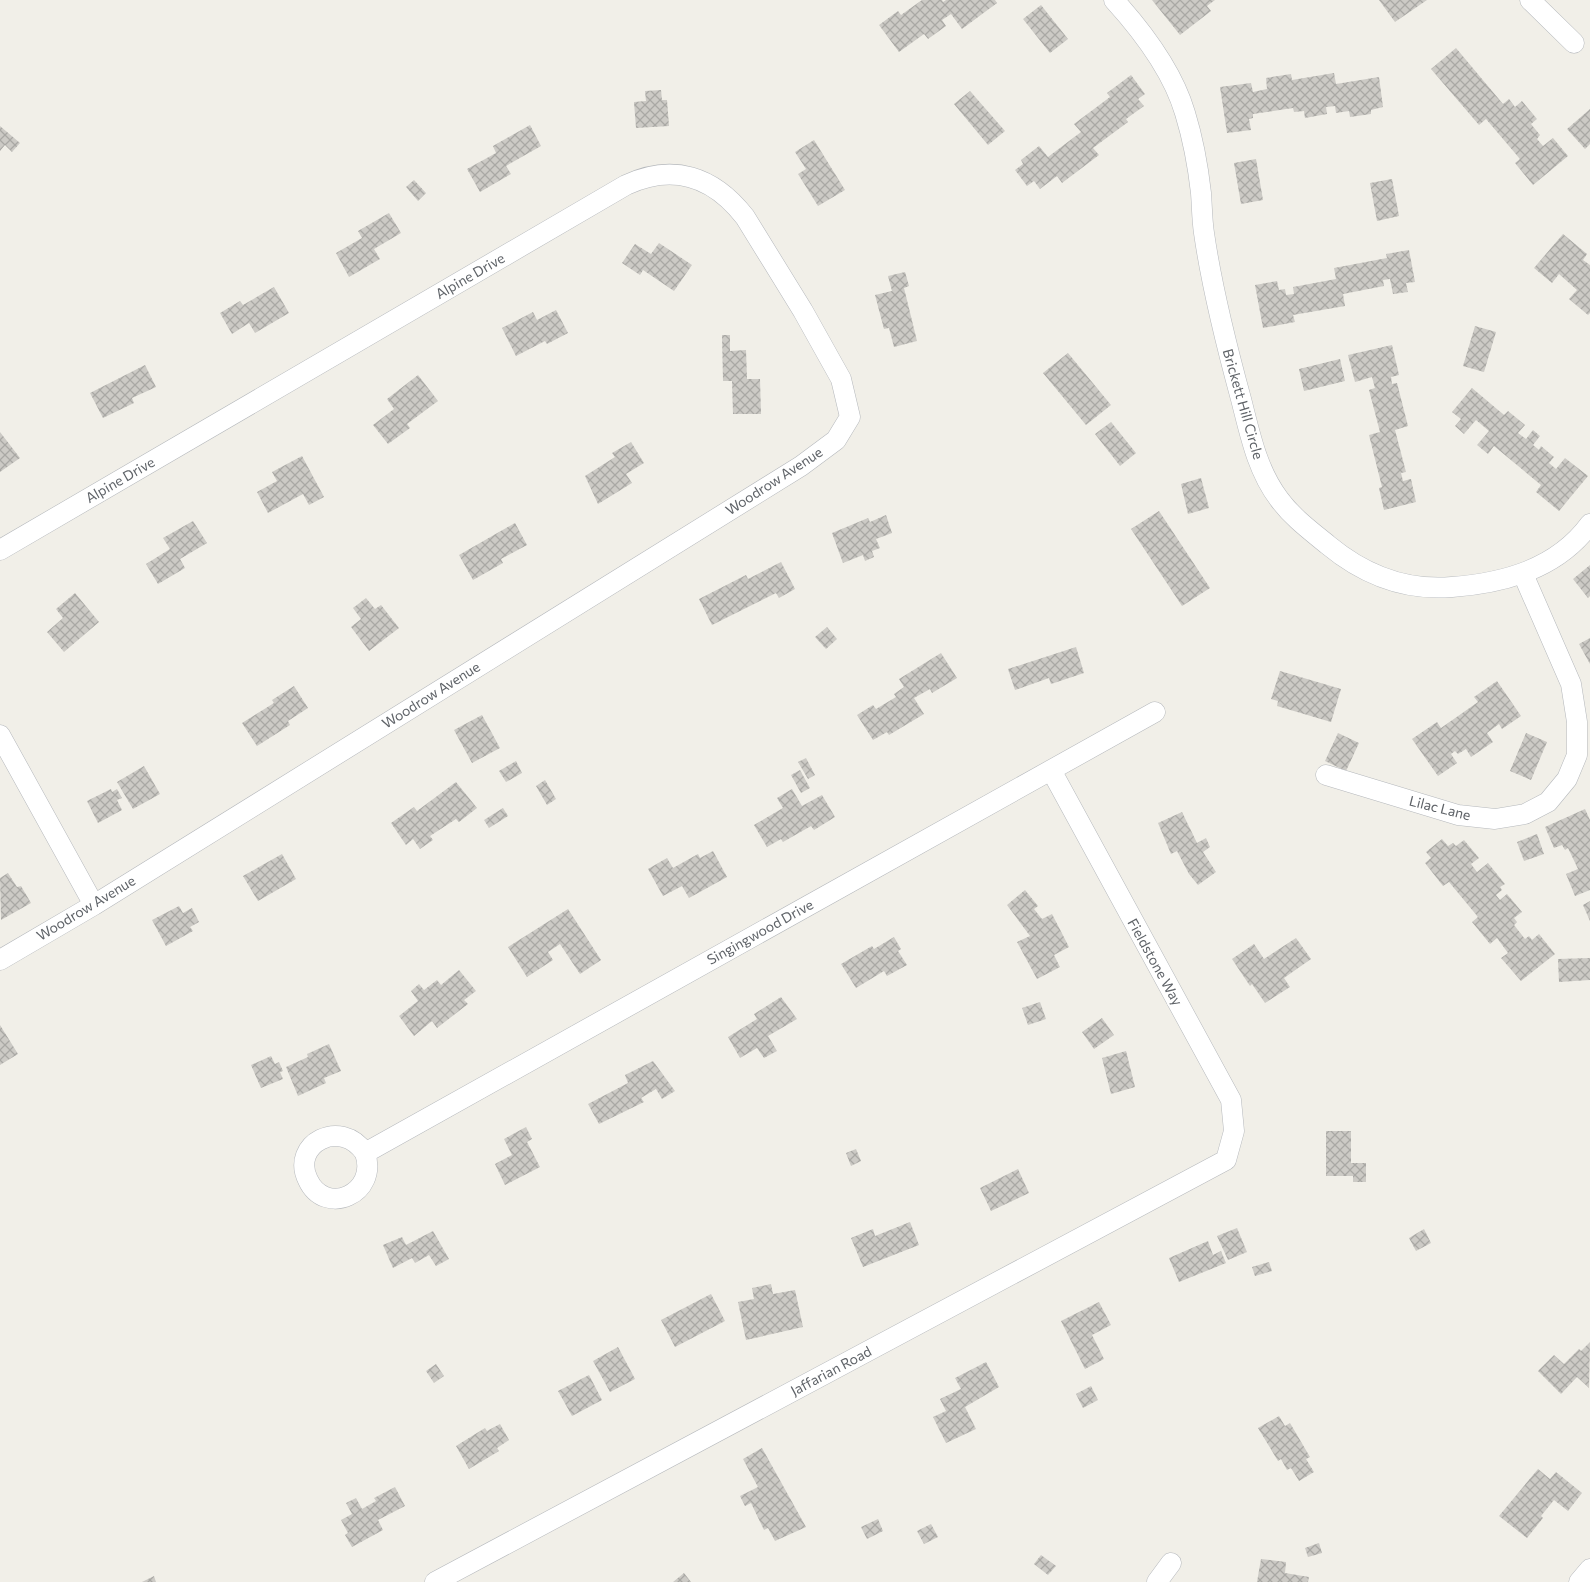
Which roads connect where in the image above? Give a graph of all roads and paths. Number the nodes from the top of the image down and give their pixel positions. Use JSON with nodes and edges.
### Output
{"nodes":[{"id":1,"x":1114,"y":0,"type":"edge"},
{"id":2,"x":1530,"y":0,"type":"edge"},
{"id":3,"x":1574,"y":43,"type":"dead end"},
{"id":4,"x":850,"y":418,"type":"joint"},
{"id":5,"x":1590,"y":524,"type":"edge"},
{"id":6,"x":0,"y":550,"type":"edge"},
{"id":7,"x":1523,"y":574,"type":"junction"},
{"id":8,"x":1155,"y":712,"type":"dead end"},
{"id":9,"x":0,"y":735,"type":"edge"},
{"id":10,"x":1051,"y":770,"type":"junction"},
{"id":11,"x":1326,"y":775,"type":"dead end"},
{"id":12,"x":94,"y":905,"type":"junction"},
{"id":13,"x":0,"y":960,"type":"edge"},
{"id":14,"x":365,"y":1153,"type":"dead end"},
{"id":15,"x":1226,"y":1160,"type":"joint"},
{"id":16,"x":1171,"y":1564,"type":"dead end"},
{"id":17,"x":1590,"y":1569,"type":"edge"},
{"id":18,"x":435,"y":1582,"type":"edge"},
{"id":19,"x":1157,"y":1582,"type":"edge"},
{"id":20,"x":1579,"y":1582,"type":"edge"}],
"edges":[{"from":1,"to":7,"type":"street","name":"Brickett Hill Circle"},
{"from":2,"to":3,"type":"street"},
{"from":4,"to":6,"type":"street","name":"Alpine Drive"},
{"from":4,"to":12,"type":"street","name":"Woodrow Avenue"},
{"from":5,"to":7,"type":"street","name":"Brickett Hill Circle"},
{"from":7,"to":11,"type":"street","name":"Lilac Lane"},
{"from":8,"to":10,"type":"street","name":"Singingwood Drive"},
{"from":9,"to":12,"type":"street"},
{"from":10,"to":14,"type":"street","name":"Singingwood Drive"},
{"from":10,"to":15,"type":"street","name":"Fieldstone Way"},
{"from":12,"to":13,"type":"street","name":"Woodrow Avenue"},
{"from":15,"to":18,"type":"street","name":"Jaffarian Road"},
{"from":16,"to":19,"type":"street"},
{"from":17,"to":20,"type":"street"}]}
